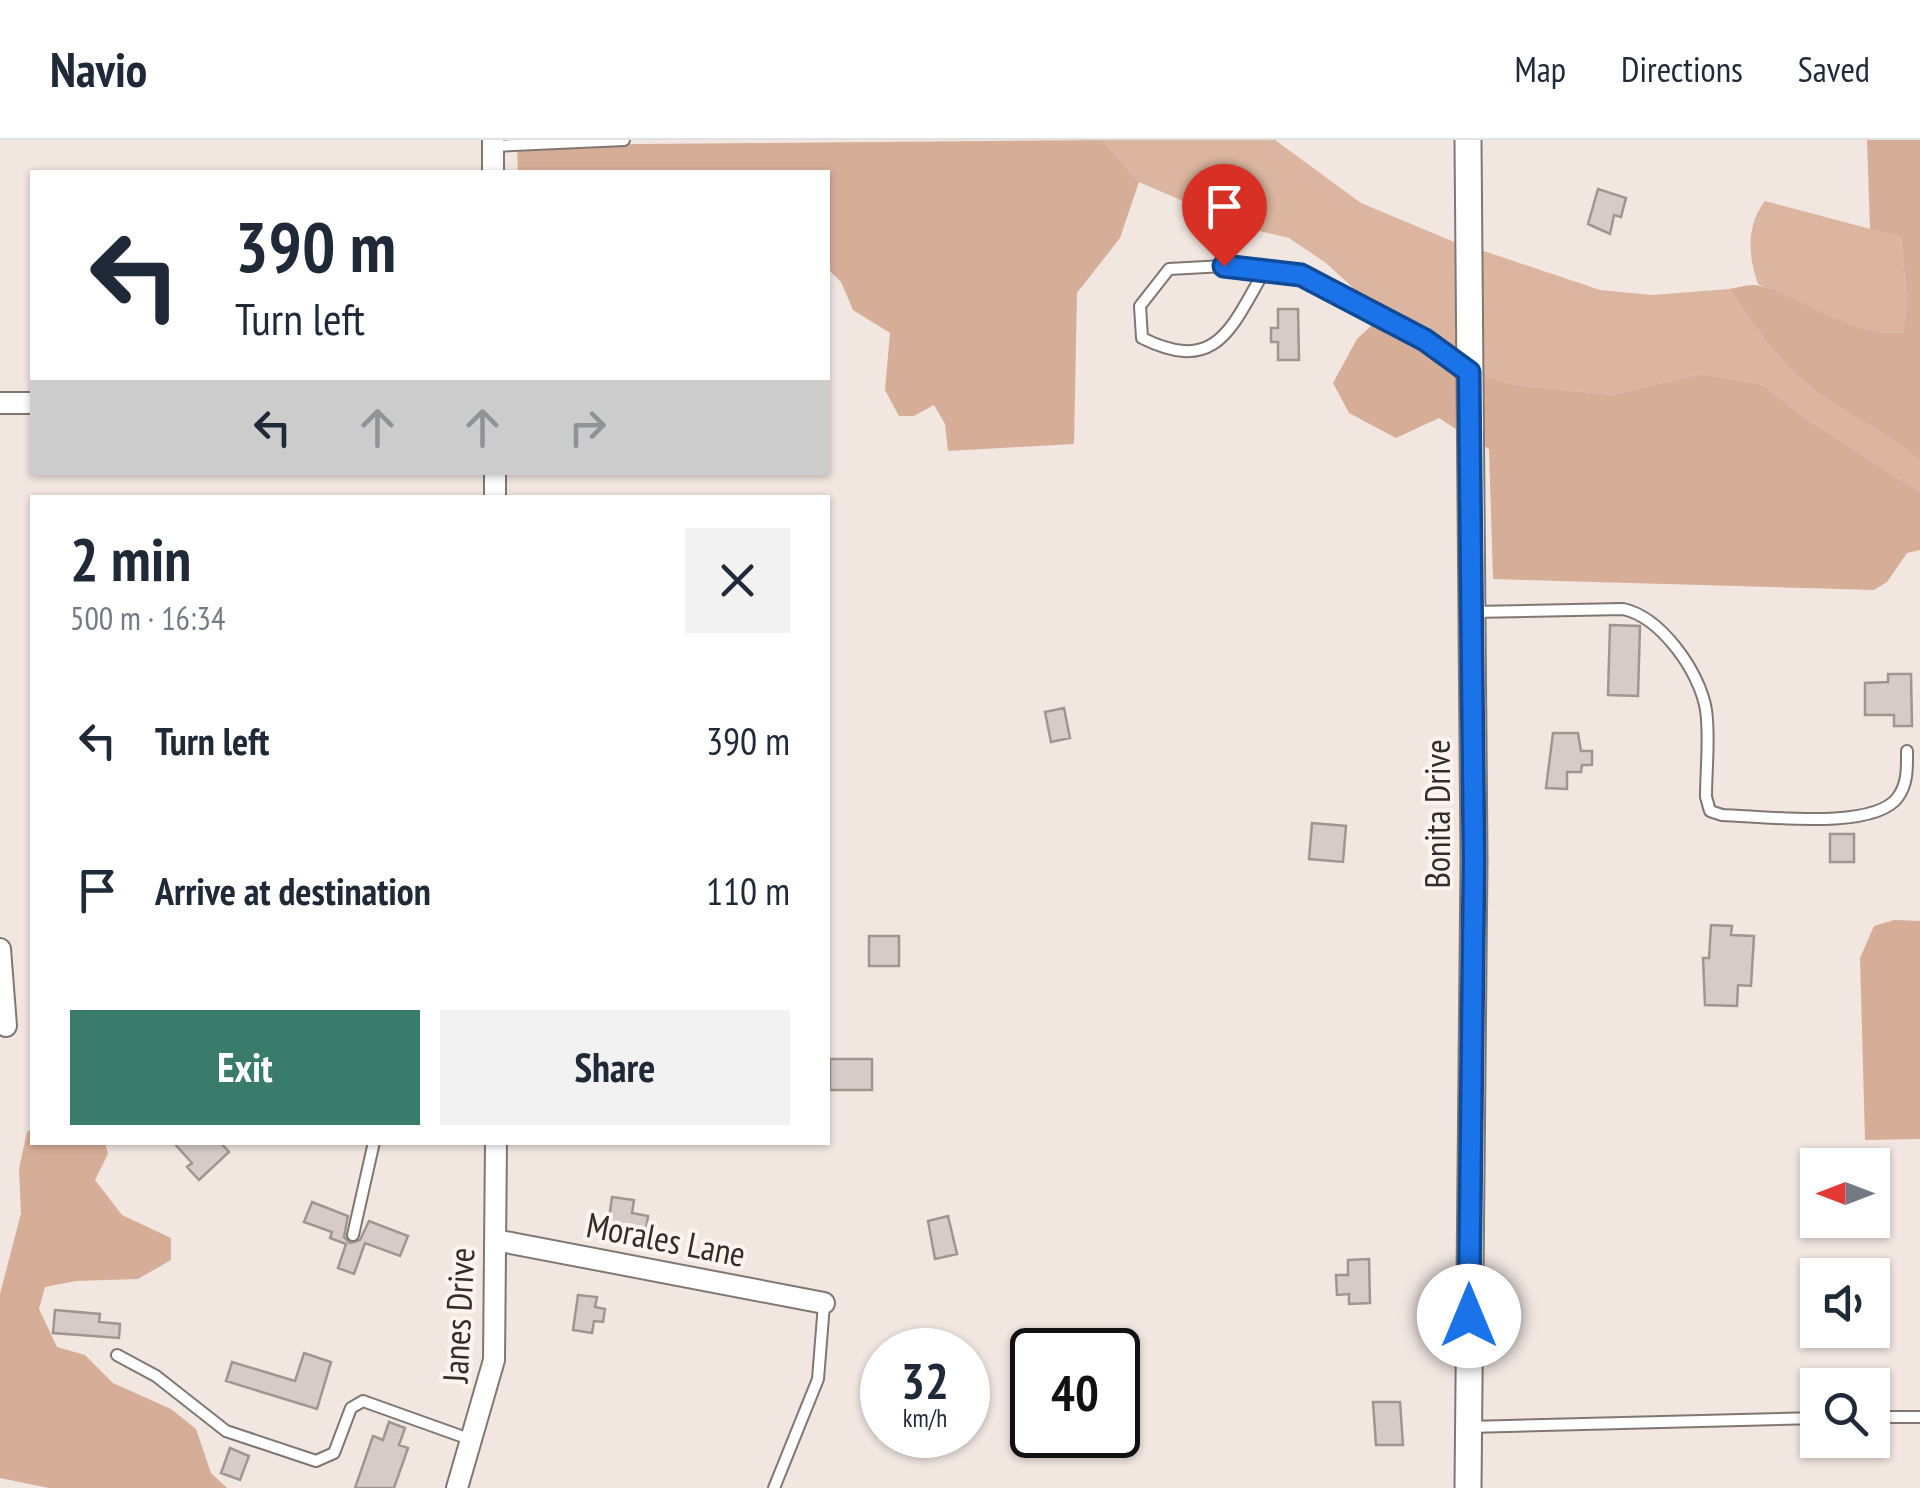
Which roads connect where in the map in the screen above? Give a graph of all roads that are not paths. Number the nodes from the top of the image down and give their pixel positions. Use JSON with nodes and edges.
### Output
{"nodes":[{"id":1,"x":624,"y":140,"type":"edge"},
{"id":2,"x":1468,"y":140,"type":"edge"},
{"id":3,"x":493,"y":143,"type":"edge"},
{"id":4,"x":493,"y":170,"type":"edge"},
{"id":5,"x":1265,"y":270,"type":"junction"},
{"id":6,"x":1469,"y":372,"type":"junction"},
{"id":7,"x":0,"y":403,"type":"edge"},
{"id":8,"x":30,"y":403,"type":"edge"},
{"id":9,"x":1471,"y":612,"type":"junction"},
{"id":10,"x":1907,"y":751,"type":"dead end"},
{"id":11,"x":0,"y":949,"type":"edge"},
{"id":12,"x":6,"y":1026,"type":"dead end"},
{"id":13,"x":373,"y":1145,"type":"edge"},
{"id":14,"x":496,"y":1145,"type":"edge"},
{"id":15,"x":353,"y":1235,"type":"dead end"},
{"id":16,"x":495,"y":1240,"type":"junction"},
{"id":17,"x":824,"y":1303,"type":"joint"},
{"id":18,"x":118,"y":1356,"type":"dead end"},
{"id":19,"x":1920,"y":1417,"type":"edge"},
{"id":20,"x":1890,"y":1418,"type":"edge"},
{"id":21,"x":1800,"y":1419,"type":"edge"},
{"id":22,"x":1468,"y":1428,"type":"junction"},
{"id":23,"x":473,"y":1440,"type":"junction"},
{"id":24,"x":457,"y":1488,"type":"edge"},
{"id":25,"x":774,"y":1488,"type":"edge"},
{"id":26,"x":1468,"y":1488,"type":"edge"}],
"edges":[{"from":1,"to":3,"type":"lane"},
{"from":2,"to":6,"type":"street","name":"Bonita Drive"},
{"from":3,"to":4,"type":"street"},
{"from":5,"to":5,"type":"lane"},
{"from":5,"to":6,"type":"lane"},
{"from":6,"to":9,"type":"street","name":"Bonita Drive"},
{"from":7,"to":8,"type":"street"},
{"from":9,"to":10,"type":"lane"},
{"from":9,"to":22,"type":"street","name":"Bonita Drive"},
{"from":11,"to":12,"type":"street"},
{"from":13,"to":15,"type":"lane"},
{"from":14,"to":16,"type":"street","name":"Janes Drive"},
{"from":16,"to":17,"type":"street","name":"Morales Lane"},
{"from":16,"to":23,"type":"street","name":"Janes Drive"},
{"from":17,"to":25,"type":"lane"},
{"from":18,"to":23,"type":"lane"},
{"from":19,"to":20,"type":"lane"},
{"from":21,"to":22,"type":"lane"},
{"from":22,"to":26,"type":"street","name":"Bonita Drive"},
{"from":23,"to":24,"type":"street","name":"Janes Drive"}]}
